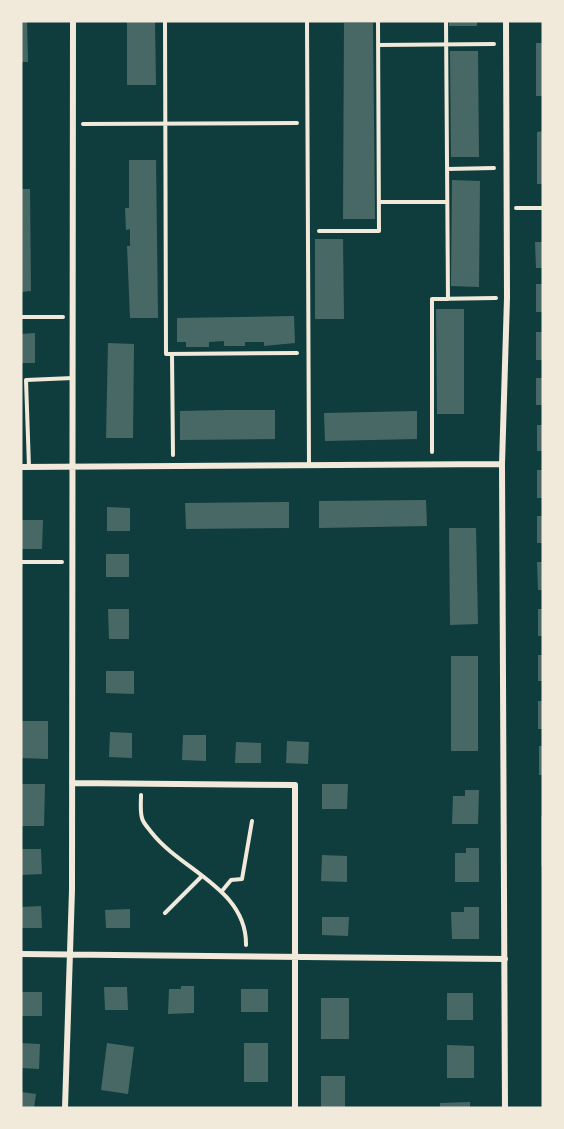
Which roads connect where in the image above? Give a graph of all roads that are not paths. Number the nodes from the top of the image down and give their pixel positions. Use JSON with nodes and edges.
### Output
{"nodes":[{"id":1,"x":73,"y":21,"type":"edge"},
{"id":2,"x":307,"y":21,"type":"edge"},
{"id":3,"x":506,"y":21,"type":"edge"},
{"id":4,"x":73,"y":378,"type":"junction"},
{"id":5,"x":502,"y":464,"type":"junction"},
{"id":6,"x":309,"y":466,"type":"junction"},
{"id":7,"x":21,"y":467,"type":"edge"},
{"id":8,"x":29,"y":467,"type":"junction"},
{"id":9,"x":73,"y":467,"type":"junction"},
{"id":10,"x":72,"y":783,"type":"junction"},
{"id":11,"x":71,"y":953,"type":"junction"},
{"id":12,"x":21,"y":954,"type":"edge"},
{"id":13,"x":294,"y":955,"type":"junction"},
{"id":14,"x":504,"y":959,"type":"junction"},
{"id":15,"x":65,"y":1108,"type":"edge"},
{"id":16,"x":295,"y":1108,"type":"edge"},
{"id":17,"x":504,"y":1108,"type":"edge"}],
"edges":[{"from":1,"to":4,"type":"street"},
{"from":2,"to":6,"type":"lane"},
{"from":3,"to":5,"type":"street"},
{"from":4,"to":8,"type":"lane"},
{"from":4,"to":9,"type":"street"},
{"from":5,"to":6,"type":"street"},
{"from":5,"to":14,"type":"street"},
{"from":6,"to":9,"type":"street"},
{"from":7,"to":8,"type":"street"},
{"from":8,"to":9,"type":"street"},
{"from":9,"to":10,"type":"street"},
{"from":10,"to":11,"type":"street"},
{"from":10,"to":13,"type":"street"},
{"from":11,"to":12,"type":"street"},
{"from":11,"to":13,"type":"street"},
{"from":11,"to":15,"type":"street"},
{"from":13,"to":14,"type":"street"},
{"from":13,"to":16,"type":"street"},
{"from":14,"to":17,"type":"street"}]}
